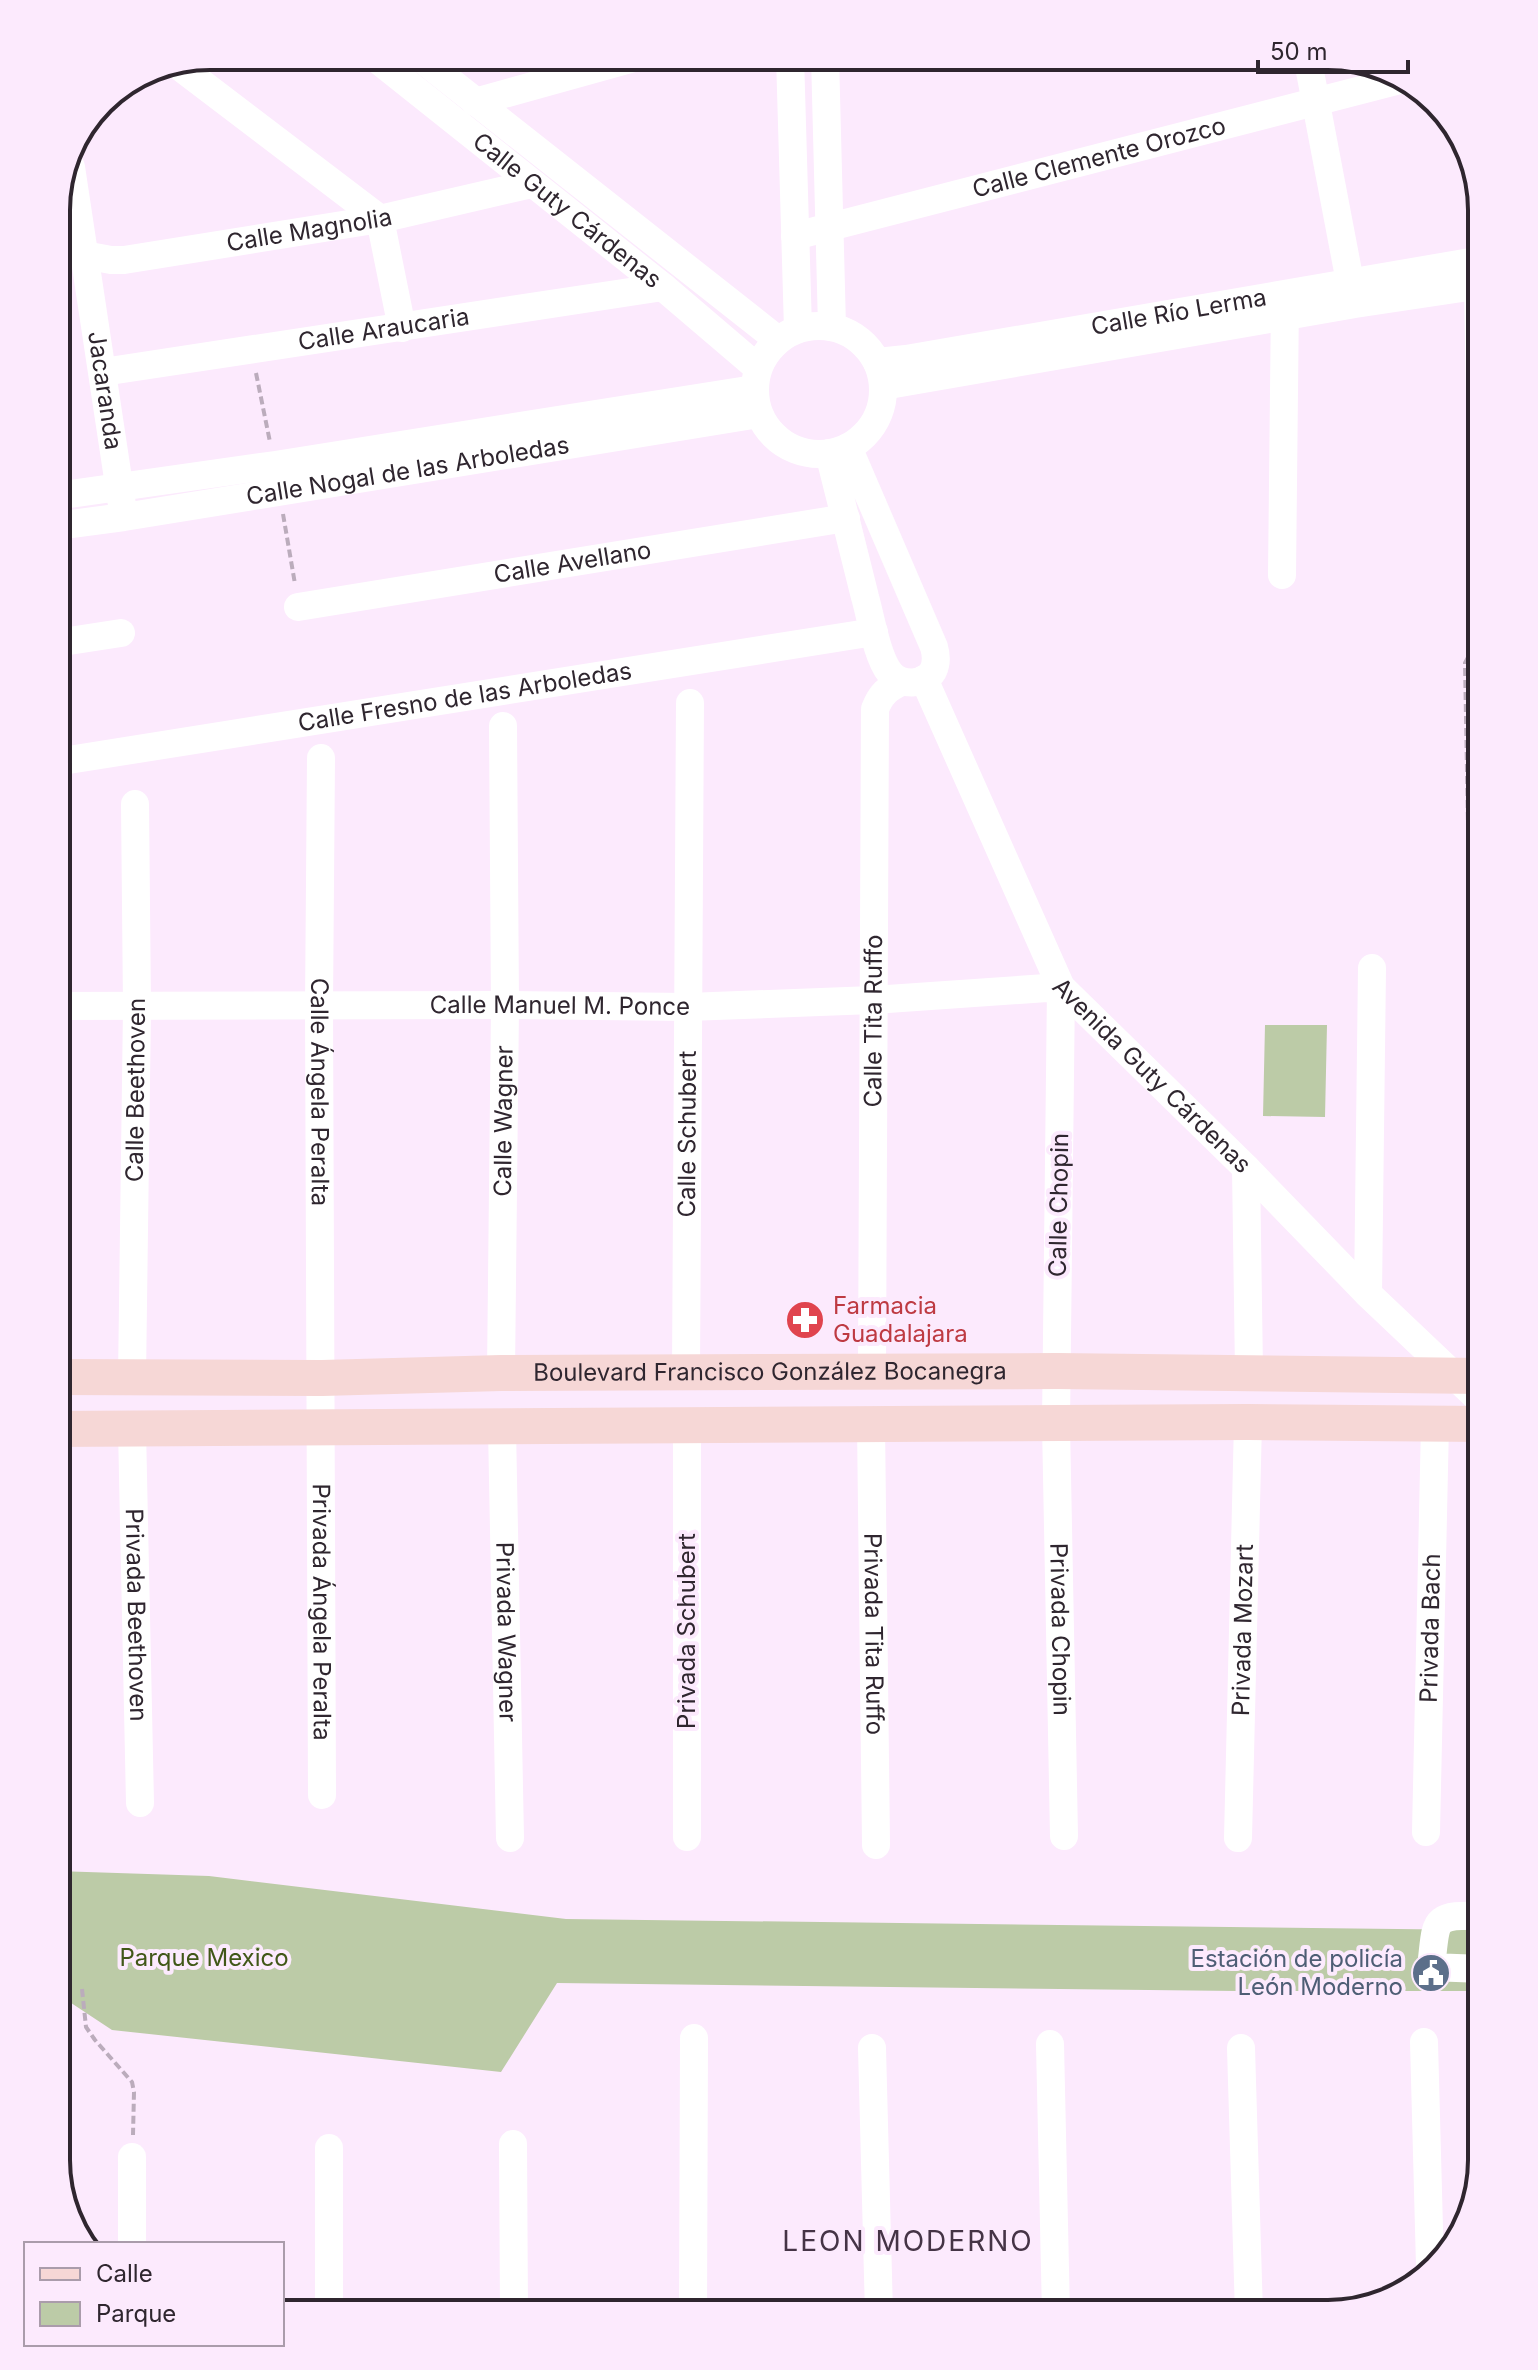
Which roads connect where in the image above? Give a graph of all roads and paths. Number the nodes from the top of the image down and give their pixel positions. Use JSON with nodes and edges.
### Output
{"nodes":[{"id":1,"x":390,"y":70,"type":"edge"},
{"id":2,"x":435,"y":70,"type":"edge"},
{"id":3,"x":590,"y":70,"type":"edge"},
{"id":4,"x":790,"y":70,"type":"edge"},
{"id":5,"x":825,"y":70,"type":"edge"},
{"id":6,"x":1309,"y":70,"type":"edge"},
{"id":7,"x":187,"y":73,"type":"edge"},
{"id":8,"x":1386,"y":83,"type":"edge"},
{"id":9,"x":1315,"y":101,"type":"junction"},
{"id":10,"x":475,"y":102,"type":"junction"},
{"id":11,"x":73,"y":183,"type":"edge"},
{"id":12,"x":531,"y":184,"type":"junction"},
{"id":13,"x":380,"y":219,"type":"junction"},
{"id":14,"x":831,"y":228,"type":"junction"},
{"id":15,"x":795,"y":236,"type":"junction"},
{"id":16,"x":84,"y":255,"type":"junction"},
{"id":17,"x":1468,"y":277,"type":"edge"},
{"id":18,"x":1468,"y":279,"type":"edge"},
{"id":19,"x":1350,"y":282,"type":"junction"},
{"id":20,"x":663,"y":287,"type":"junction"},
{"id":21,"x":1285,"y":305,"type":"junction"},
{"id":22,"x":832,"y":327,"type":"junction"},
{"id":23,"x":402,"y":328,"type":"junction"},
{"id":24,"x":788,"y":335,"type":"junction"},
{"id":25,"x":252,"y":351,"type":"junction"},
{"id":26,"x":103,"y":372,"type":"junction"},
{"id":27,"x":880,"y":374,"type":"junction"},
{"id":28,"x":757,"y":390,"type":"junction"},
{"id":29,"x":838,"y":450,"type":"junction"},
{"id":30,"x":278,"y":478,"type":"junction"},
{"id":31,"x":119,"y":486,"type":"junction"},
{"id":32,"x":70,"y":494,"type":"edge"},
{"id":33,"x":124,"y":517,"type":"junction"},
{"id":34,"x":846,"y":518,"type":"junction"},
{"id":35,"x":70,"y":524,"type":"edge"},
{"id":36,"x":1282,"y":575,"type":"dead end"},
{"id":37,"x":298,"y":607,"type":"joint"},
{"id":38,"x":874,"y":632,"type":"junction"},
{"id":39,"x":121,"y":633,"type":"dead end"},
{"id":40,"x":70,"y":641,"type":"edge"},
{"id":41,"x":1468,"y":657,"type":"edge"},
{"id":42,"x":913,"y":680,"type":"junction"},
{"id":43,"x":690,"y":703,"type":"dead end"},
{"id":44,"x":503,"y":726,"type":"dead end"},
{"id":45,"x":321,"y":758,"type":"dead end"},
{"id":46,"x":70,"y":760,"type":"edge"},
{"id":47,"x":135,"y":804,"type":"dead end"},
{"id":48,"x":1468,"y":826,"type":"edge"},
{"id":49,"x":1372,"y":968,"type":"dead end"},
{"id":50,"x":1061,"y":987,"type":"junction"},
{"id":51,"x":873,"y":1000,"type":"junction"},
{"id":52,"x":505,"y":1005,"type":"junction"},
{"id":53,"x":70,"y":1006,"type":"edge"},
{"id":54,"x":319,"y":1006,"type":"junction"},
{"id":55,"x":137,"y":1007,"type":"junction"},
{"id":56,"x":688,"y":1007,"type":"junction"},
{"id":57,"x":1246,"y":1168,"type":"junction"},
{"id":58,"x":1368,"y":1294,"type":"junction"},
{"id":59,"x":872,"y":1371,"type":"junction"},
{"id":60,"x":1057,"y":1371,"type":"junction"},
{"id":61,"x":1249,"y":1371,"type":"junction"},
{"id":62,"x":694,"y":1372,"type":"junction"},
{"id":63,"x":501,"y":1373,"type":"junction"},
{"id":64,"x":1468,"y":1375,"type":"edge"},
{"id":65,"x":70,"y":1377,"type":"edge"},
{"id":66,"x":132,"y":1378,"type":"junction"},
{"id":67,"x":322,"y":1378,"type":"junction"},
{"id":68,"x":1248,"y":1422,"type":"junction"},
{"id":69,"x":871,"y":1424,"type":"junction"},
{"id":70,"x":1056,"y":1424,"type":"junction"},
{"id":71,"x":1435,"y":1424,"type":"junction"},
{"id":72,"x":1468,"y":1424,"type":"edge"},
{"id":73,"x":693,"y":1425,"type":"junction"},
{"id":74,"x":321,"y":1427,"type":"junction"},
{"id":75,"x":502,"y":1428,"type":"junction"},
{"id":76,"x":70,"y":1429,"type":"edge"},
{"id":77,"x":132,"y":1429,"type":"junction"},
{"id":78,"x":322,"y":1795,"type":"dead end"},
{"id":79,"x":140,"y":1803,"type":"dead end"},
{"id":80,"x":1426,"y":1832,"type":"dead end"},
{"id":81,"x":1064,"y":1836,"type":"dead end"},
{"id":82,"x":687,"y":1837,"type":"dead end"},
{"id":83,"x":510,"y":1838,"type":"dead end"},
{"id":84,"x":1238,"y":1838,"type":"dead end"},
{"id":85,"x":876,"y":1845,"type":"dead end"},
{"id":86,"x":1468,"y":1915,"type":"edge"},
{"id":87,"x":1468,"y":1968,"type":"edge"},
{"id":88,"x":82,"y":1989,"type":"dead end"},
{"id":89,"x":694,"y":2038,"type":"dead end"},
{"id":90,"x":1424,"y":2042,"type":"dead end"},
{"id":91,"x":1050,"y":2044,"type":"dead end"},
{"id":92,"x":872,"y":2048,"type":"dead end"},
{"id":93,"x":1241,"y":2048,"type":"dead end"},
{"id":94,"x":513,"y":2144,"type":"dead end"},
{"id":95,"x":329,"y":2148,"type":"dead end"},
{"id":96,"x":132,"y":2157,"type":"joint"},
{"id":97,"x":132,"y":2242,"type":"edge"},
{"id":98,"x":1430,"y":2256,"type":"edge"},
{"id":99,"x":329,"y":2300,"type":"edge"},
{"id":100,"x":514,"y":2300,"type":"edge"},
{"id":101,"x":693,"y":2300,"type":"edge"},
{"id":102,"x":879,"y":2300,"type":"edge"},
{"id":103,"x":1056,"y":2300,"type":"edge"},
{"id":104,"x":1249,"y":2300,"type":"edge"}],
"edges":[{"from":1,"to":12,"type":"street","name":"Calle Guty Cárdenas"},
{"from":2,"to":10,"type":"street","name":"Calle Guty Cárdenas"},
{"from":3,"to":10,"type":"street"},
{"from":4,"to":15,"type":"street"},
{"from":5,"to":14,"type":"street"},
{"from":6,"to":9,"type":"street"},
{"from":7,"to":13,"type":"street"},
{"from":8,"to":9,"type":"street","name":"Calle Clemente Orozco"},
{"from":9,"to":14,"type":"street","name":"Calle Clemente Orozco"},
{"from":9,"to":19,"type":"street"},
{"from":10,"to":24,"type":"street","name":"Calle Guty Cárdenas"},
{"from":11,"to":16,"type":"street","name":"Jacaranda"},
{"from":12,"to":13,"type":"street","name":"Calle Magnolia"},
{"from":12,"to":20,"type":"street","name":"Calle Guty Cárdenas"},
{"from":13,"to":16,"type":"street","name":"Calle Magnolia"},
{"from":13,"to":23,"type":"street"},
{"from":14,"to":15,"type":"street","name":"Calle Clemente Orozco"},
{"from":14,"to":22,"type":"street"},
{"from":15,"to":24,"type":"street"},
{"from":16,"to":26,"type":"street","name":"Jacaranda"},
{"from":17,"to":19,"type":"street","name":"Calle Río Lerma"},
{"from":18,"to":21,"type":"street","name":"Calle Río Lerma"},
{"from":19,"to":21,"type":"street","name":"Calle Río Lerma"},
{"from":20,"to":23,"type":"street","name":"Calle Araucaria"},
{"from":20,"to":28,"type":"street","name":"Calle Guty Cárdenas"},
{"from":21,"to":27,"type":"street","name":"Calle Río Lerma"},
{"from":21,"to":36,"type":"street"},
{"from":22,"to":24,"type":"street"},
{"from":22,"to":27,"type":"street"},
{"from":23,"to":25,"type":"street","name":"Calle Araucaria"},
{"from":24,"to":28,"type":"street"},
{"from":25,"to":26,"type":"street","name":"Calle Araucaria"},
{"from":25,"to":30,"type":"path"},
{"from":26,"to":31,"type":"street","name":"Jacaranda"},
{"from":27,"to":29,"type":"street"},
{"from":28,"to":29,"type":"street"},
{"from":28,"to":30,"type":"street","name":"Calle Nogal de las Arboledas"},
{"from":29,"to":34,"type":"street","name":"Avenida Guty Cárdenas"},
{"from":29,"to":42,"type":"street"},
{"from":30,"to":31,"type":"street","name":"Calle Nogal de las Arboledas"},
{"from":30,"to":33,"type":"street","name":"Calle Nogal de las Arboledas"},
{"from":30,"to":37,"type":"path"},
{"from":31,"to":32,"type":"street","name":"Calle Nogal de las Arboledas"},
{"from":31,"to":33,"type":"street","name":"Jacaranda"},
{"from":33,"to":35,"type":"street","name":"Calle Nogal de las Arboledas"},
{"from":34,"to":37,"type":"street","name":"Calle Avellano"},
{"from":34,"to":38,"type":"street","name":"Avenida Guty Cárdenas"},
{"from":38,"to":42,"type":"street","name":"Avenida Guty Cárdenas"},
{"from":38,"to":46,"type":"street","name":"Calle Fresno de las Arboledas"},
{"from":39,"to":40,"type":"street"},
{"from":41,"to":48,"type":"path"},
{"from":42,"to":50,"type":"street","name":"Avenida Guty Cárdenas"},
{"from":42,"to":51,"type":"street","name":"Calle Tita Ruffo"},
{"from":43,"to":56,"type":"street","name":"Calle Schubert"},
{"from":44,"to":52,"type":"street","name":"Calle Wagner"},
{"from":45,"to":54,"type":"street","name":"Calle Ángela Peralta"},
{"from":47,"to":55,"type":"street","name":"Calle Beethoven"},
{"from":49,"to":58,"type":"street"},
{"from":50,"to":51,"type":"street","name":"Calle Manuel M. Ponce"},
{"from":50,"to":57,"type":"street","name":"Avenida Guty Cárdenas"},
{"from":50,"to":60,"type":"street","name":"Calle Chopin"},
{"from":51,"to":56,"type":"street","name":"Calle Manuel M. Ponce"},
{"from":51,"to":59,"type":"street","name":"Calle Tita Ruffo"},
{"from":52,"to":54,"type":"street","name":"Calle Manuel M. Ponce"},
{"from":52,"to":56,"type":"street","name":"Calle Manuel M. Ponce"},
{"from":52,"to":63,"type":"street","name":"Calle Wagner"},
{"from":53,"to":55,"type":"street","name":"Calle Manuel M. Ponce"},
{"from":54,"to":55,"type":"street","name":"Calle Manuel M. Ponce"},
{"from":54,"to":67,"type":"street","name":"Calle Ángela Peralta"},
{"from":55,"to":66,"type":"street","name":"Calle Beethoven"},
{"from":56,"to":62,"type":"street","name":"Calle Schubert"},
{"from":57,"to":58,"type":"street","name":"Avenida Guty Cárdenas"},
{"from":57,"to":61,"type":"street"},
{"from":58,"to":64,"type":"street","name":"Avenida Guty Cárdenas"},
{"from":59,"to":60,"type":"main road","name":"Boulevard Francisco González Bocanegra"},
{"from":59,"to":62,"type":"main road","name":"Boulevard Francisco González Bocanegra"},
{"from":60,"to":61,"type":"main road","name":"Boulevard Francisco González Bocanegra"},
{"from":60,"to":70,"type":"street","name":"Calle Chopin"},
{"from":61,"to":64,"type":"main road","name":"Boulevard Francisco González Bocanegra"},
{"from":62,"to":63,"type":"main road","name":"Boulevard Francisco González Bocanegra"},
{"from":62,"to":73,"type":"main road"},
{"from":63,"to":67,"type":"main road","name":"Boulevard Francisco González Bocanegra"},
{"from":65,"to":66,"type":"main road","name":"Boulevard Francisco González Bocanegra"},
{"from":66,"to":67,"type":"main road","name":"Boulevard Francisco González Bocanegra"},
{"from":67,"to":74,"type":"street","name":"Calle Ángela Peralta"},
{"from":68,"to":70,"type":"main road"},
{"from":68,"to":71,"type":"main road"},
{"from":68,"to":84,"type":"street","name":"Privada Mozart"},
{"from":69,"to":70,"type":"main road"},
{"from":69,"to":73,"type":"main road"},
{"from":69,"to":85,"type":"street","name":"Privada Tita Ruffo"},
{"from":70,"to":81,"type":"street","name":"Privada Chopin"},
{"from":71,"to":72,"type":"main road"},
{"from":71,"to":80,"type":"street","name":"Privada Bach"},
{"from":73,"to":75,"type":"main road"},
{"from":73,"to":82,"type":"street","name":"Privada Schubert"},
{"from":74,"to":75,"type":"main road"},
{"from":74,"to":77,"type":"main road"},
{"from":74,"to":78,"type":"street","name":"Privada Ángela Peralta"},
{"from":75,"to":83,"type":"street","name":"Privada Wagner"},
{"from":76,"to":77,"type":"main road"},
{"from":77,"to":79,"type":"street","name":"Privada Beethoven"},
{"from":86,"to":87,"type":"street"},
{"from":88,"to":96,"type":"path"},
{"from":89,"to":101,"type":"street"},
{"from":90,"to":98,"type":"street"},
{"from":91,"to":103,"type":"street"},
{"from":92,"to":102,"type":"street"},
{"from":93,"to":104,"type":"street"},
{"from":94,"to":100,"type":"street"},
{"from":95,"to":99,"type":"street"},
{"from":96,"to":97,"type":"street"}]}
